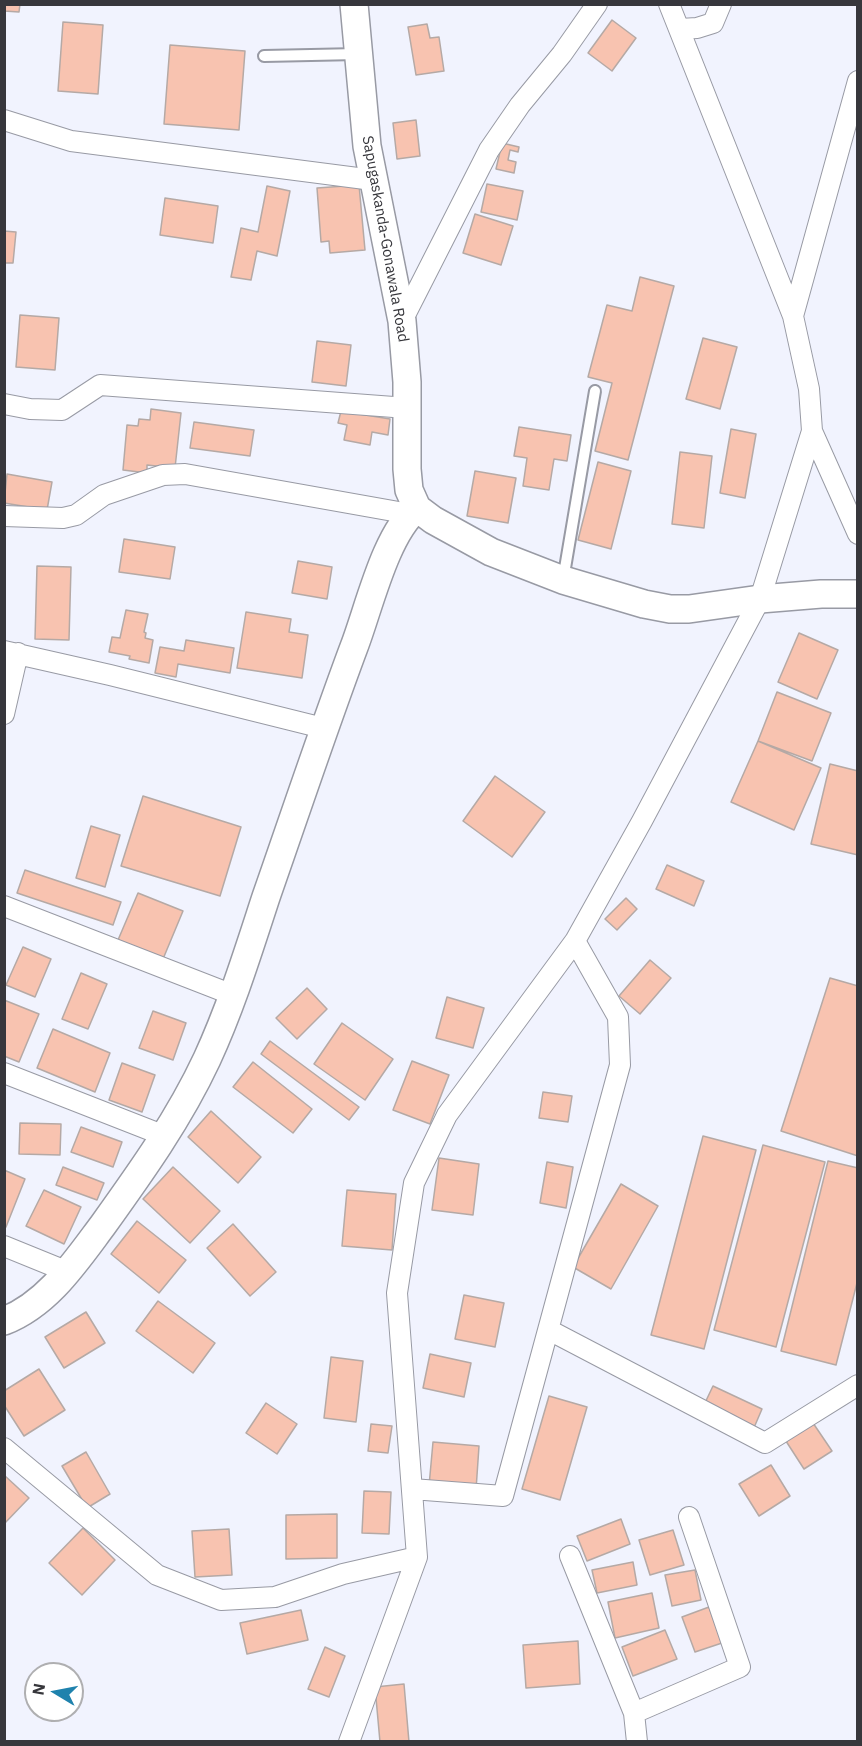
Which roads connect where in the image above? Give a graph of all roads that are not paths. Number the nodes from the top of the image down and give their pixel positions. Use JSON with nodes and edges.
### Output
{"nodes":[{"id":1,"x":354,"y":4,"type":"edge"},
{"id":2,"x":597,"y":4,"type":"edge"},
{"id":3,"x":669,"y":4,"type":"edge"},
{"id":4,"x":722,"y":4,"type":"edge"},
{"id":5,"x":680,"y":28,"type":"junction"},
{"id":6,"x":358,"y":54,"type":"junction"},
{"id":7,"x":264,"y":56,"type":"dead end"},
{"id":8,"x":858,"y":81,"type":"edge"},
{"id":9,"x":4,"y":120,"type":"edge"},
{"id":10,"x":373,"y":180,"type":"junction"},
{"id":11,"x":793,"y":316,"type":"junction"},
{"id":12,"x":402,"y":321,"type":"junction"},
{"id":13,"x":595,"y":391,"type":"dead end"},
{"id":14,"x":4,"y":404,"type":"edge"},
{"id":15,"x":407,"y":408,"type":"junction"},
{"id":16,"x":812,"y":430,"type":"junction"},
{"id":17,"x":413,"y":511,"type":"junction"},
{"id":18,"x":4,"y":516,"type":"edge"},
{"id":19,"x":858,"y":534,"type":"edge"},
{"id":20,"x":563,"y":580,"type":"junction"},
{"id":21,"x":858,"y":594,"type":"edge"},
{"id":22,"x":760,"y":599,"type":"junction"},
{"id":23,"x":11,"y":652,"type":"edge"},
{"id":24,"x":4,"y":714,"type":"edge"},
{"id":25,"x":323,"y":728,"type":"junction"},
{"id":26,"x":4,"y":906,"type":"edge"},
{"id":27,"x":574,"y":941,"type":"junction"},
{"id":28,"x":233,"y":995,"type":"junction"},
{"id":29,"x":4,"y":1073,"type":"edge"},
{"id":30,"x":165,"y":1136,"type":"junction"},
{"id":31,"x":4,"y":1246,"type":"edge"},
{"id":32,"x":68,"y":1272,"type":"junction"},
{"id":33,"x":4,"y":1321,"type":"edge"},
{"id":34,"x":549,"y":1330,"type":"junction"},
{"id":35,"x":858,"y":1385,"type":"edge"},
{"id":36,"x":4,"y":1448,"type":"edge"},
{"id":37,"x":412,"y":1489,"type":"junction"},
{"id":38,"x":689,"y":1517,"type":"dead end"},
{"id":39,"x":570,"y":1556,"type":"dead end"},
{"id":40,"x":417,"y":1557,"type":"junction"},
{"id":41,"x":634,"y":1713,"type":"junction"},
{"id":42,"x":349,"y":1742,"type":"edge"},
{"id":43,"x":637,"y":1742,"type":"edge"}],
"edges":[{"from":1,"to":6,"type":"street","name":"Sapugaskanda-Gonawala Road"},
{"from":2,"to":12,"type":"street"},
{"from":3,"to":5,"type":"street"},
{"from":4,"to":5,"type":"street"},
{"from":5,"to":11,"type":"street"},
{"from":6,"to":7,"type":"lane"},
{"from":6,"to":10,"type":"street","name":"Sapugaskanda-Gonawala Road"},
{"from":8,"to":11,"type":"street"},
{"from":9,"to":10,"type":"street"},
{"from":10,"to":12,"type":"street","name":"Sapugaskanda-Gonawala Road"},
{"from":11,"to":16,"type":"street"},
{"from":12,"to":15,"type":"street","name":"Sapugaskanda-Gonawala Road"},
{"from":13,"to":20,"type":"lane"},
{"from":14,"to":15,"type":"street"},
{"from":15,"to":17,"type":"street","name":"Sapugaskanda-Gonawala Road"},
{"from":16,"to":19,"type":"street"},
{"from":16,"to":22,"type":"street"},
{"from":17,"to":18,"type":"street"},
{"from":17,"to":20,"type":"street"},
{"from":17,"to":25,"type":"street"},
{"from":20,"to":22,"type":"street"},
{"from":21,"to":22,"type":"street"},
{"from":22,"to":27,"type":"street"},
{"from":23,"to":24,"type":"street"},
{"from":23,"to":25,"type":"street"},
{"from":25,"to":28,"type":"street"},
{"from":26,"to":28,"type":"street"},
{"from":27,"to":34,"type":"street"},
{"from":27,"to":37,"type":"street"},
{"from":28,"to":30,"type":"street"},
{"from":29,"to":30,"type":"street"},
{"from":30,"to":32,"type":"street"},
{"from":31,"to":32,"type":"street"},
{"from":32,"to":33,"type":"street"},
{"from":34,"to":35,"type":"street"},
{"from":34,"to":37,"type":"street"},
{"from":36,"to":40,"type":"street"},
{"from":37,"to":40,"type":"street"},
{"from":38,"to":41,"type":"street"},
{"from":39,"to":41,"type":"street"},
{"from":40,"to":42,"type":"street"},
{"from":41,"to":43,"type":"street"}]}
